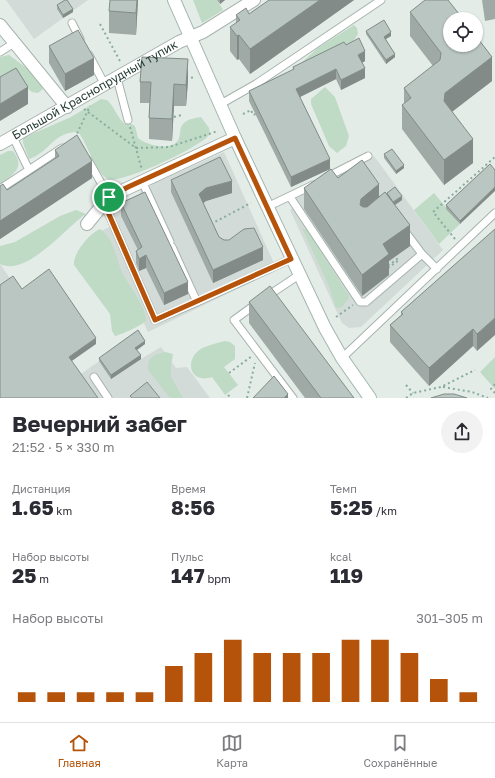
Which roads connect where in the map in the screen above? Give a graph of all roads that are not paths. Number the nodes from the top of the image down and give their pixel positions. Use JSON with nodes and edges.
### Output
{"nodes":[{"id":1,"x":174,"y":0,"type":"edge"},
{"id":2,"x":254,"y":0,"type":"edge"},
{"id":3,"x":381,"y":0,"type":"edge"},
{"id":4,"x":72,"y":23,"type":"dead end"},
{"id":5,"x":0,"y":25,"type":"edge"},
{"id":6,"x":190,"y":38,"type":"junction"},
{"id":7,"x":14,"y":43,"type":"junction"},
{"id":8,"x":0,"y":52,"type":"edge"},
{"id":9,"x":117,"y":78,"type":"junction"},
{"id":10,"x":105,"y":85,"type":"junction"},
{"id":11,"x":219,"y":105,"type":"junction"},
{"id":12,"x":73,"y":106,"type":"junction"},
{"id":13,"x":128,"y":120,"type":"road end"},
{"id":14,"x":13,"y":137,"type":"junction"},
{"id":15,"x":235,"y":138,"type":"junction"},
{"id":16,"x":75,"y":139,"type":"edge"},
{"id":17,"x":0,"y":144,"type":"edge"},
{"id":18,"x":83,"y":153,"type":"edge"},
{"id":19,"x":368,"y":156,"type":"dead end"},
{"id":20,"x":359,"y":169,"type":"edge"},
{"id":21,"x":29,"y":170,"type":"junction"},
{"id":22,"x":143,"y":178,"type":"junction"},
{"id":23,"x":334,"y":182,"type":"edge"},
{"id":24,"x":0,"y":189,"type":"edge"},
{"id":25,"x":290,"y":197,"type":"junction"},
{"id":26,"x":106,"y":200,"type":"junction"},
{"id":27,"x":267,"y":207,"type":"junction"},
{"id":28,"x":495,"y":213,"type":"edge"},
{"id":29,"x":87,"y":224,"type":"dead end"},
{"id":30,"x":400,"y":224,"type":"edge"},
{"id":31,"x":422,"y":254,"type":"junction"},
{"id":32,"x":291,"y":259,"type":"junction"},
{"id":33,"x":437,"y":270,"type":"junction"},
{"id":34,"x":299,"y":275,"type":"junction"},
{"id":35,"x":197,"y":302,"type":"junction"},
{"id":36,"x":342,"y":358,"type":"junction"},
{"id":37,"x":94,"y":377,"type":"dead end"},
{"id":38,"x":108,"y":398,"type":"edge"},
{"id":39,"x":293,"y":398,"type":"edge"},
{"id":40,"x":370,"y":398,"type":"edge"}],
"edges":[{"from":1,"to":6,"type":"street"},
{"from":2,"to":6,"type":"street","name":"Большой Краснопрудный тупик"},
{"from":3,"to":11,"type":"lane"},
{"from":4,"to":10,"type":"lane"},
{"from":5,"to":7,"type":"street"},
{"from":6,"to":9,"type":"street","name":"Большой Краснопрудный тупик"},
{"from":6,"to":11,"type":"street"},
{"from":7,"to":8,"type":"lane"},
{"from":7,"to":12,"type":"street"},
{"from":9,"to":10,"type":"street","name":"Большой Краснопрудный тупик"},
{"from":9,"to":13,"type":"lane"},
{"from":10,"to":12,"type":"street","name":"Большой Краснопрудный тупик"},
{"from":11,"to":15,"type":"street"},
{"from":12,"to":14,"type":"street","name":"Большой Краснопрудный тупик"},
{"from":14,"to":17,"type":"street","name":"Большой Краснопрудный тупик"},
{"from":14,"to":21,"type":"lane"},
{"from":15,"to":22,"type":"street"},
{"from":15,"to":27,"type":"street"},
{"from":16,"to":21,"type":"lane"},
{"from":18,"to":26,"type":"lane"},
{"from":19,"to":25,"type":"lane"},
{"from":20,"to":23,"type":"lane"},
{"from":21,"to":24,"type":"lane"},
{"from":22,"to":26,"type":"street"},
{"from":22,"to":35,"type":"lane"},
{"from":25,"to":27,"type":"lane"},
{"from":25,"to":31,"type":"lane"},
{"from":26,"to":29,"type":"street"},
{"from":26,"to":35,"type":"lane"},
{"from":27,"to":32,"type":"street"},
{"from":28,"to":33,"type":"lane"},
{"from":30,"to":31,"type":"lane"},
{"from":31,"to":33,"type":"lane"},
{"from":32,"to":34,"type":"street"},
{"from":32,"to":35,"type":"lane"},
{"from":33,"to":36,"type":"lane"},
{"from":34,"to":36,"type":"street"},
{"from":34,"to":39,"type":"lane"},
{"from":36,"to":40,"type":"street"},
{"from":37,"to":38,"type":"lane"}]}
